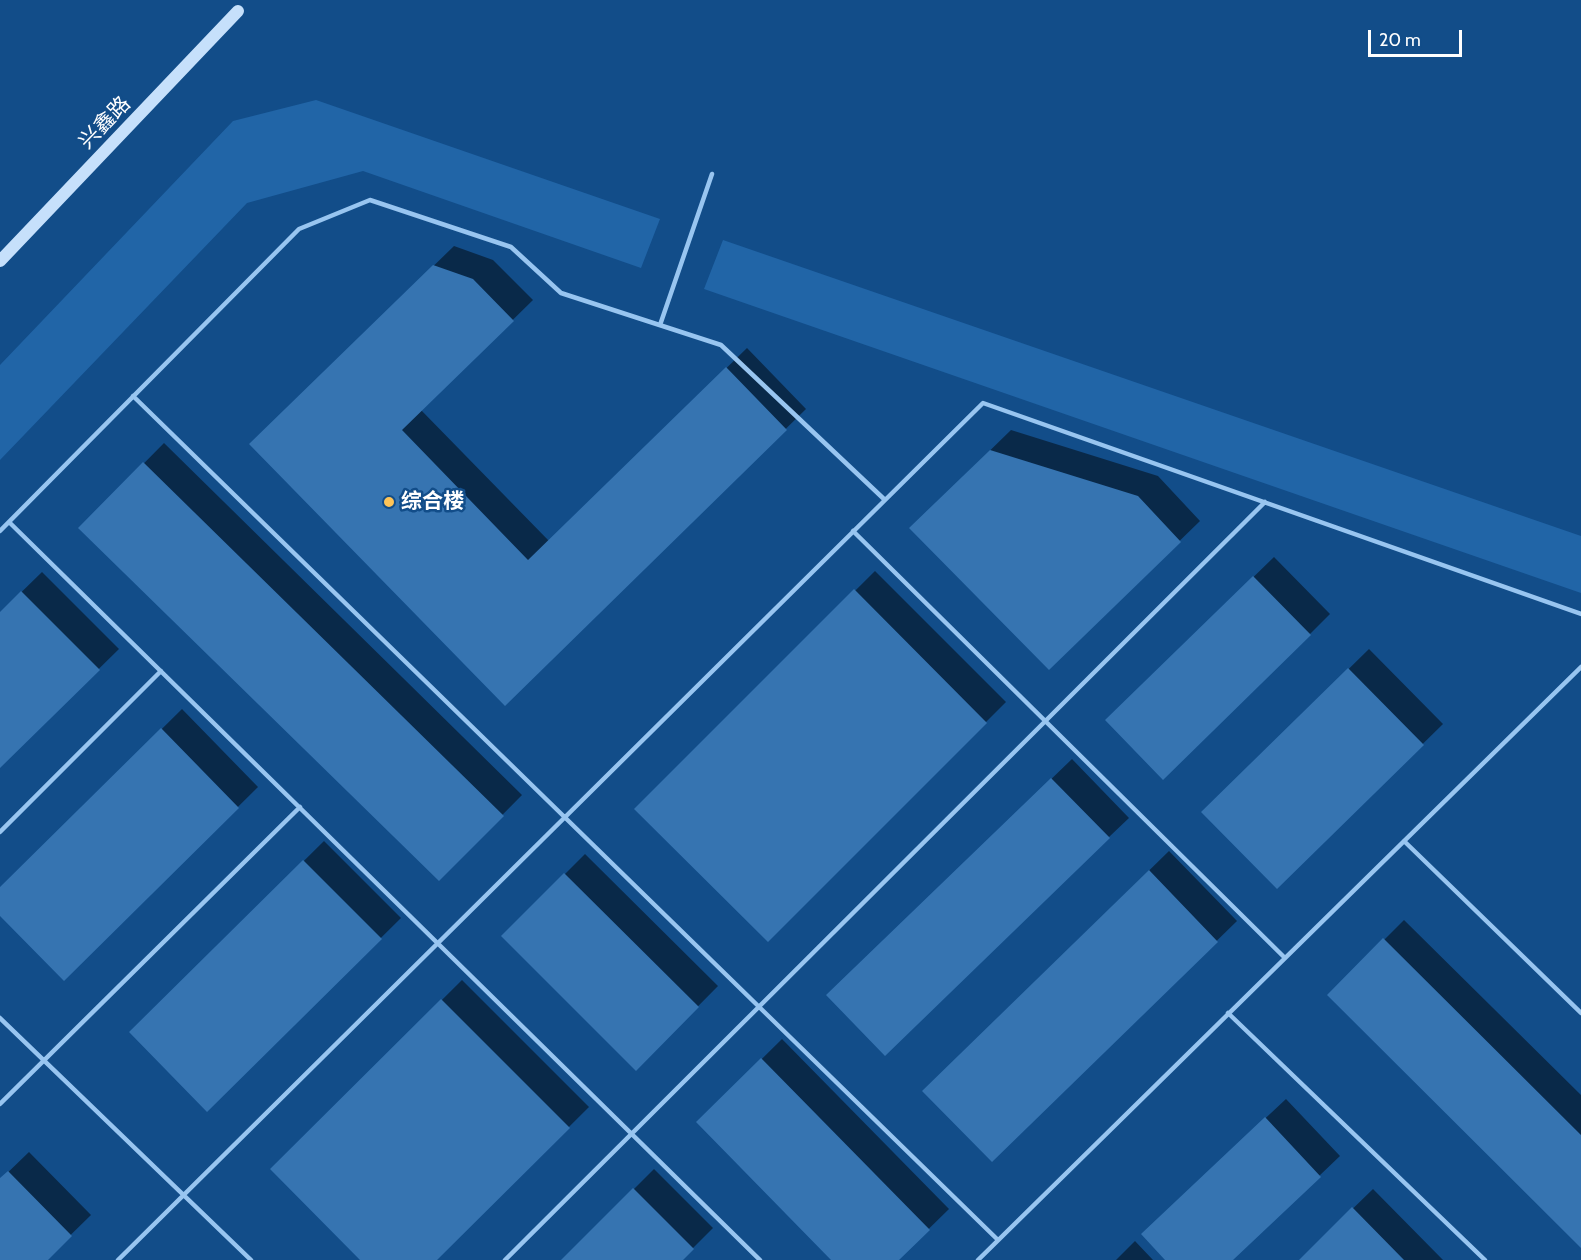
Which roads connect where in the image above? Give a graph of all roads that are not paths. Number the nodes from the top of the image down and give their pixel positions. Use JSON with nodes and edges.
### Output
{"nodes":[{"id":1,"x":238,"y":12,"type":"dead end"},
{"id":2,"x":712,"y":174,"type":"dead end"},
{"id":3,"x":0,"y":261,"type":"edge"},
{"id":4,"x":660,"y":325,"type":"junction"},
{"id":5,"x":133,"y":396,"type":"junction"},
{"id":6,"x":885,"y":500,"type":"junction"},
{"id":7,"x":1265,"y":502,"type":"junction"},
{"id":8,"x":9,"y":522,"type":"junction"},
{"id":9,"x":0,"y":531,"type":"edge"},
{"id":10,"x":853,"y":531,"type":"junction"},
{"id":11,"x":1581,"y":614,"type":"edge"},
{"id":12,"x":1581,"y":667,"type":"edge"},
{"id":13,"x":161,"y":671,"type":"junction"},
{"id":14,"x":1046,"y":721,"type":"junction"},
{"id":15,"x":300,"y":807,"type":"junction"},
{"id":16,"x":565,"y":817,"type":"junction"},
{"id":17,"x":0,"y":832,"type":"edge"},
{"id":18,"x":1404,"y":841,"type":"junction"},
{"id":19,"x":437,"y":943,"type":"junction"},
{"id":20,"x":1285,"y":958,"type":"junction"},
{"id":21,"x":759,"y":1007,"type":"junction"},
{"id":22,"x":1581,"y":1012,"type":"edge"},
{"id":23,"x":1228,"y":1013,"type":"junction"},
{"id":24,"x":0,"y":1018,"type":"edge"},
{"id":25,"x":44,"y":1060,"type":"junction"},
{"id":26,"x":0,"y":1104,"type":"edge"},
{"id":27,"x":632,"y":1134,"type":"junction"},
{"id":28,"x":184,"y":1195,"type":"junction"},
{"id":29,"x":998,"y":1240,"type":"junction"},
{"id":30,"x":118,"y":1260,"type":"edge"},
{"id":31,"x":251,"y":1260,"type":"edge"},
{"id":32,"x":505,"y":1260,"type":"edge"},
{"id":33,"x":760,"y":1260,"type":"edge"},
{"id":34,"x":978,"y":1260,"type":"edge"},
{"id":35,"x":1485,"y":1260,"type":"edge"}],
"edges":[{"from":1,"to":3,"type":"main road","name":"兴鑫路"},
{"from":2,"to":4,"type":"lane"},
{"from":4,"to":5,"type":"lane"},
{"from":4,"to":6,"type":"lane"},
{"from":5,"to":8,"type":"lane"},
{"from":5,"to":16,"type":"lane"},
{"from":6,"to":7,"type":"lane"},
{"from":6,"to":10,"type":"lane"},
{"from":7,"to":11,"type":"lane"},
{"from":7,"to":14,"type":"lane"},
{"from":8,"to":9,"type":"lane"},
{"from":8,"to":13,"type":"lane"},
{"from":10,"to":14,"type":"lane"},
{"from":10,"to":16,"type":"lane"},
{"from":12,"to":18,"type":"lane"},
{"from":13,"to":15,"type":"lane"},
{"from":13,"to":17,"type":"lane"},
{"from":14,"to":20,"type":"lane"},
{"from":14,"to":21,"type":"lane"},
{"from":15,"to":19,"type":"lane"},
{"from":15,"to":25,"type":"lane"},
{"from":16,"to":19,"type":"lane"},
{"from":16,"to":21,"type":"lane"},
{"from":18,"to":20,"type":"lane"},
{"from":18,"to":22,"type":"lane"},
{"from":19,"to":27,"type":"lane"},
{"from":19,"to":28,"type":"lane"},
{"from":20,"to":23,"type":"lane"},
{"from":21,"to":27,"type":"lane"},
{"from":21,"to":29,"type":"lane"},
{"from":23,"to":29,"type":"lane"},
{"from":23,"to":35,"type":"lane"},
{"from":24,"to":25,"type":"lane"},
{"from":25,"to":26,"type":"lane"},
{"from":25,"to":28,"type":"lane"},
{"from":27,"to":32,"type":"lane"},
{"from":27,"to":33,"type":"lane"},
{"from":28,"to":30,"type":"lane"},
{"from":28,"to":31,"type":"lane"},
{"from":29,"to":34,"type":"lane"}]}
